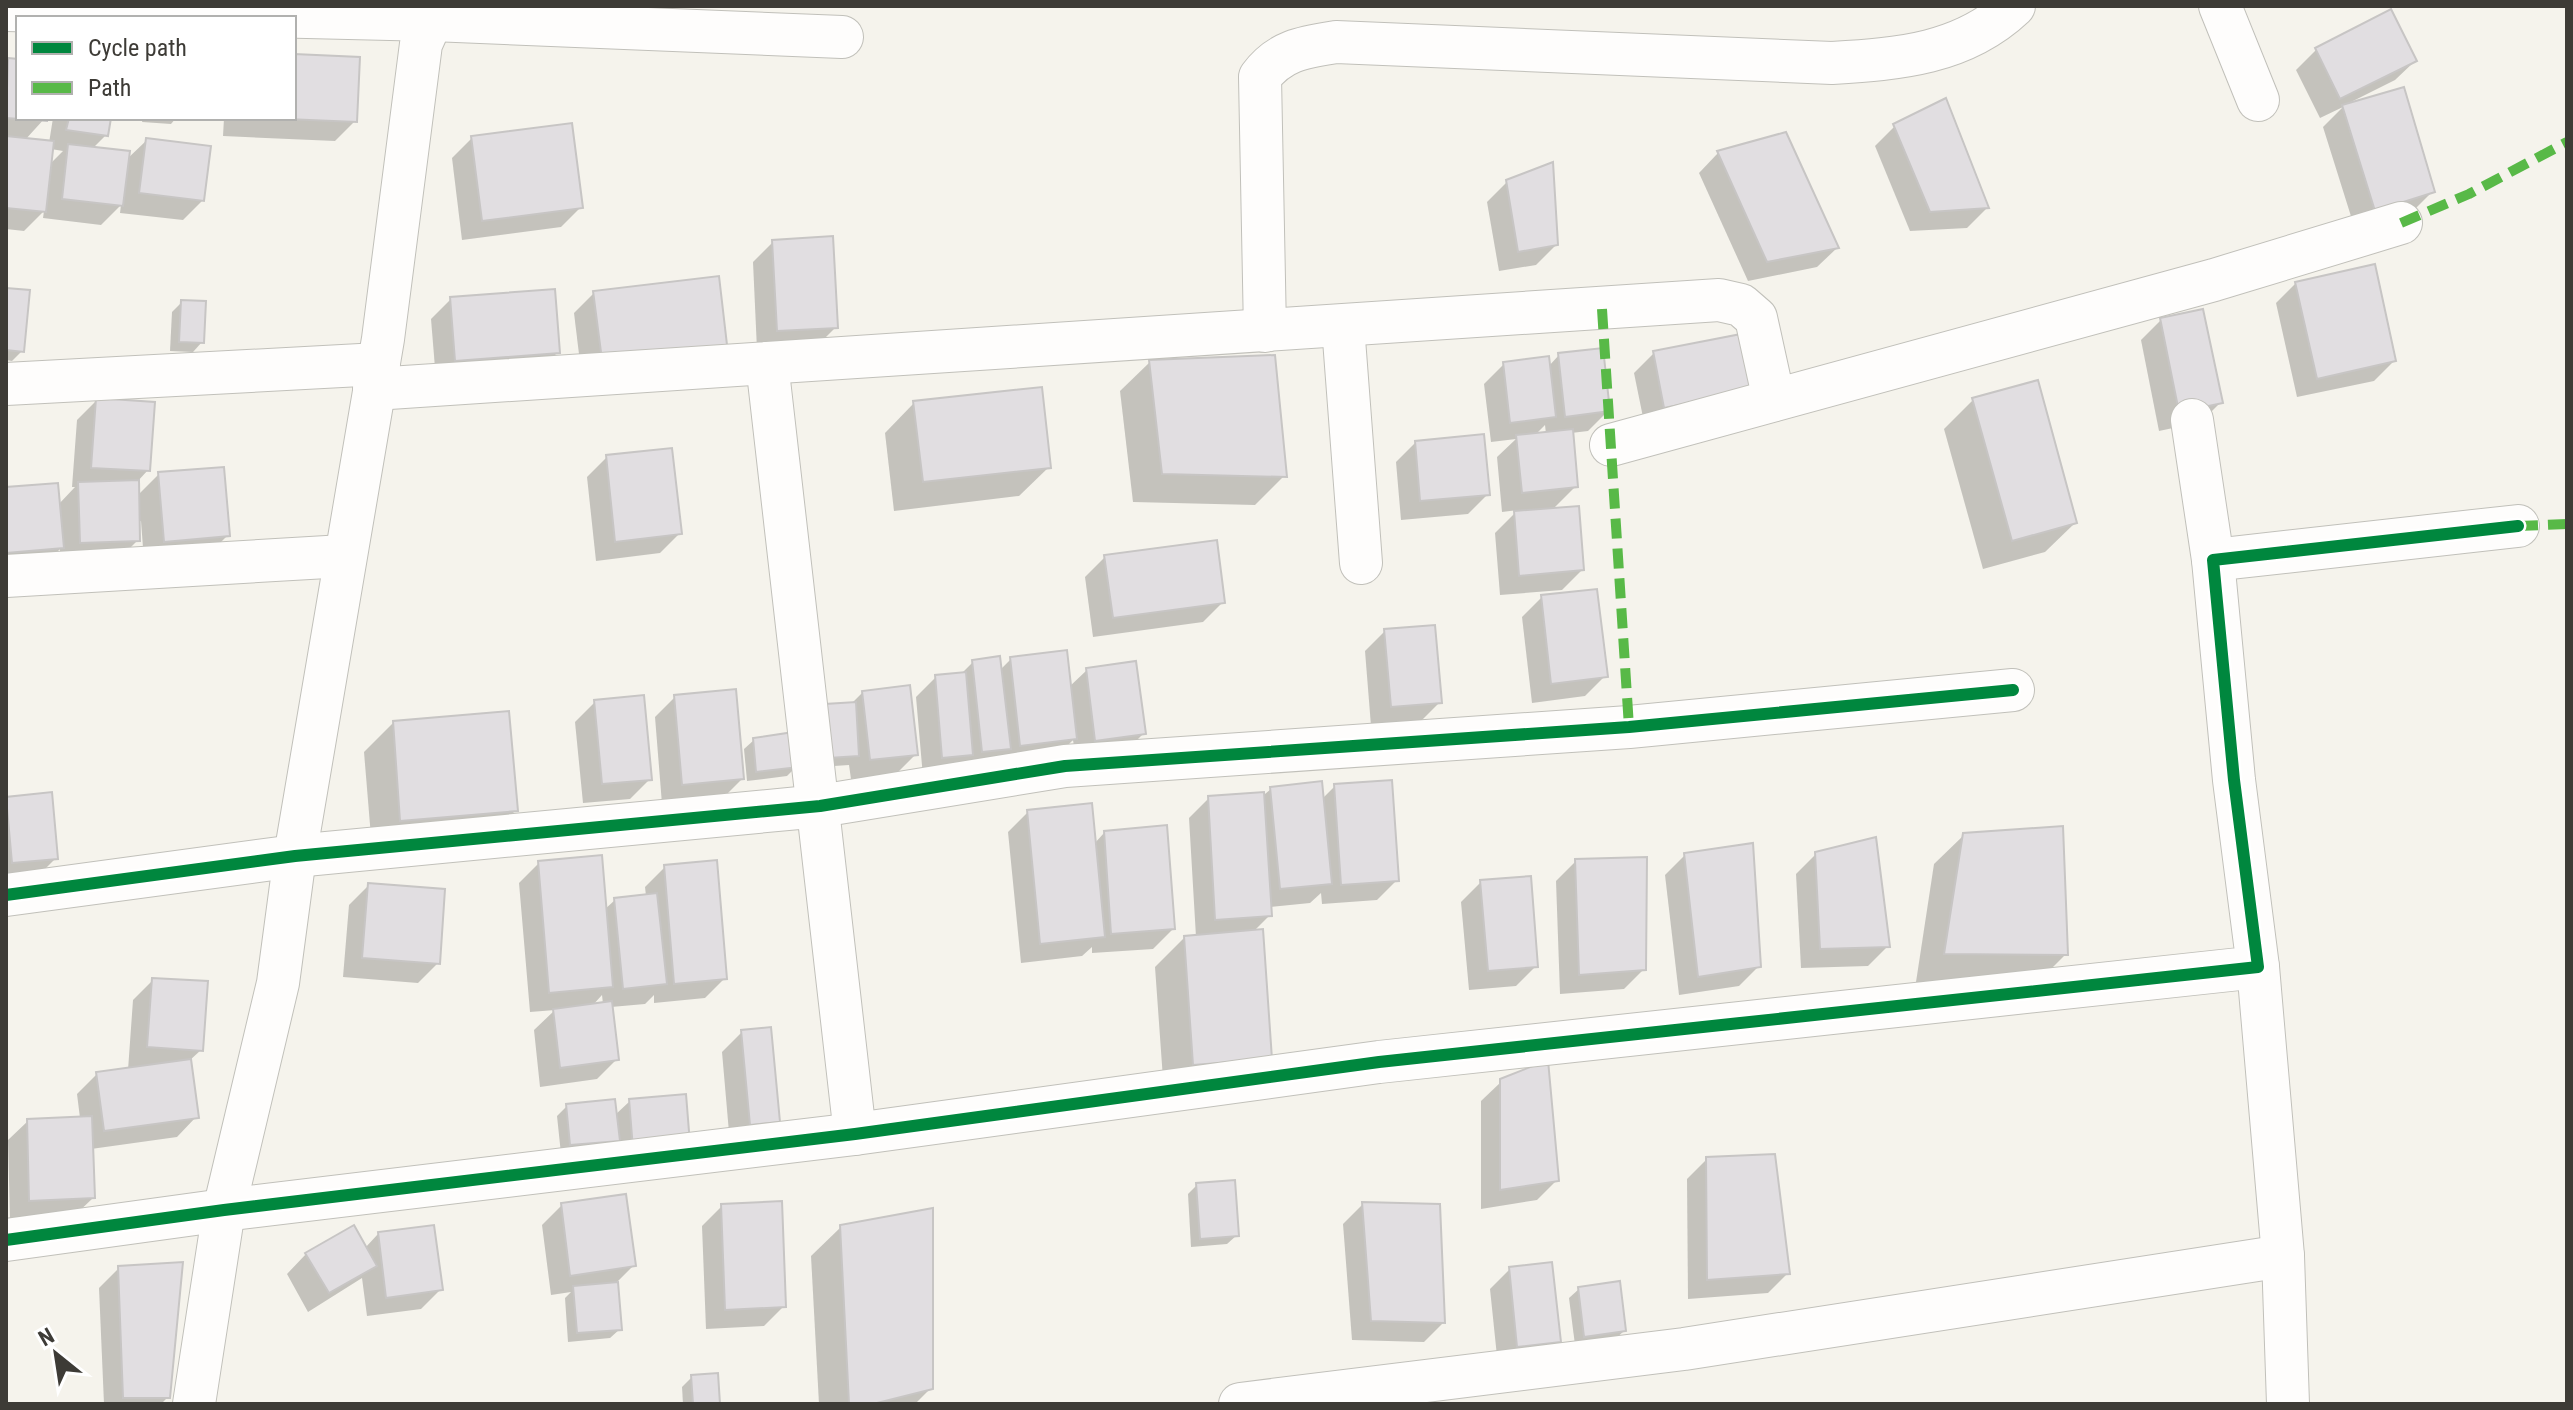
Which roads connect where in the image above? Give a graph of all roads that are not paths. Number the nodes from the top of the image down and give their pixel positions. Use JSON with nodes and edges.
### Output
{"nodes":[{"id":1,"x":2220,"y":6,"type":"edge"},
{"id":2,"x":6,"y":10,"type":"edge"},
{"id":3,"x":2004,"y":10,"type":"edge"},
{"id":4,"x":435,"y":13,"type":"edge"},
{"id":5,"x":842,"y":37,"type":"dead end"},
{"id":6,"x":2258,"y":100,"type":"dead end"},
{"id":7,"x":2401,"y":223,"type":"dead end"},
{"id":8,"x":1343,"y":326,"type":"junction"},
{"id":9,"x":1265,"y":331,"type":"junction"},
{"id":10,"x":767,"y":363,"type":"junction"},
{"id":11,"x":376,"y":377,"type":"junction"},
{"id":12,"x":6,"y":384,"type":"edge"},
{"id":13,"x":1774,"y":400,"type":"junction"},
{"id":14,"x":2192,"y":420,"type":"dead end"},
{"id":15,"x":1611,"y":445,"type":"dead end"},
{"id":16,"x":2518,"y":526,"type":"dead end"},
{"id":17,"x":344,"y":556,"type":"junction"},
{"id":18,"x":2213,"y":560,"type":"junction"},
{"id":19,"x":1361,"y":563,"type":"dead end"},
{"id":20,"x":6,"y":576,"type":"edge"},
{"id":21,"x":2013,"y":690,"type":"dead end"},
{"id":22,"x":820,"y":806,"type":"junction"},
{"id":23,"x":295,"y":856,"type":"junction"},
{"id":24,"x":6,"y":895,"type":"edge"},
{"id":25,"x":2258,"y":967,"type":"junction"},
{"id":26,"x":855,"y":1134,"type":"junction"},
{"id":27,"x":224,"y":1210,"type":"junction"},
{"id":28,"x":6,"y":1240,"type":"edge"},
{"id":29,"x":2283,"y":1256,"type":"junction"},
{"id":30,"x":194,"y":1404,"type":"edge"},
{"id":31,"x":1240,"y":1404,"type":"edge"},
{"id":32,"x":2288,"y":1404,"type":"edge"}],
"edges":[{"from":1,"to":6,"type":"street"},
{"from":2,"to":4,"type":"street"},
{"from":3,"to":9,"type":"street"},
{"from":4,"to":5,"type":"street"},
{"from":4,"to":11,"type":"street"},
{"from":7,"to":13,"type":"street"},
{"from":8,"to":9,"type":"street"},
{"from":8,"to":13,"type":"street"},
{"from":8,"to":19,"type":"street"},
{"from":9,"to":10,"type":"street"},
{"from":10,"to":11,"type":"street"},
{"from":10,"to":22,"type":"street"},
{"from":11,"to":12,"type":"street"},
{"from":11,"to":17,"type":"street"},
{"from":13,"to":15,"type":"street"},
{"from":14,"to":18,"type":"street"},
{"from":16,"to":18,"type":"street"},
{"from":17,"to":20,"type":"street"},
{"from":17,"to":23,"type":"street"},
{"from":18,"to":25,"type":"street"},
{"from":21,"to":22,"type":"street"},
{"from":22,"to":23,"type":"street"},
{"from":22,"to":26,"type":"street"},
{"from":23,"to":24,"type":"street"},
{"from":23,"to":27,"type":"street"},
{"from":25,"to":26,"type":"street"},
{"from":25,"to":29,"type":"street"},
{"from":26,"to":27,"type":"street"},
{"from":27,"to":28,"type":"street"},
{"from":27,"to":30,"type":"street"},
{"from":29,"to":31,"type":"street"},
{"from":29,"to":32,"type":"street"}]}
